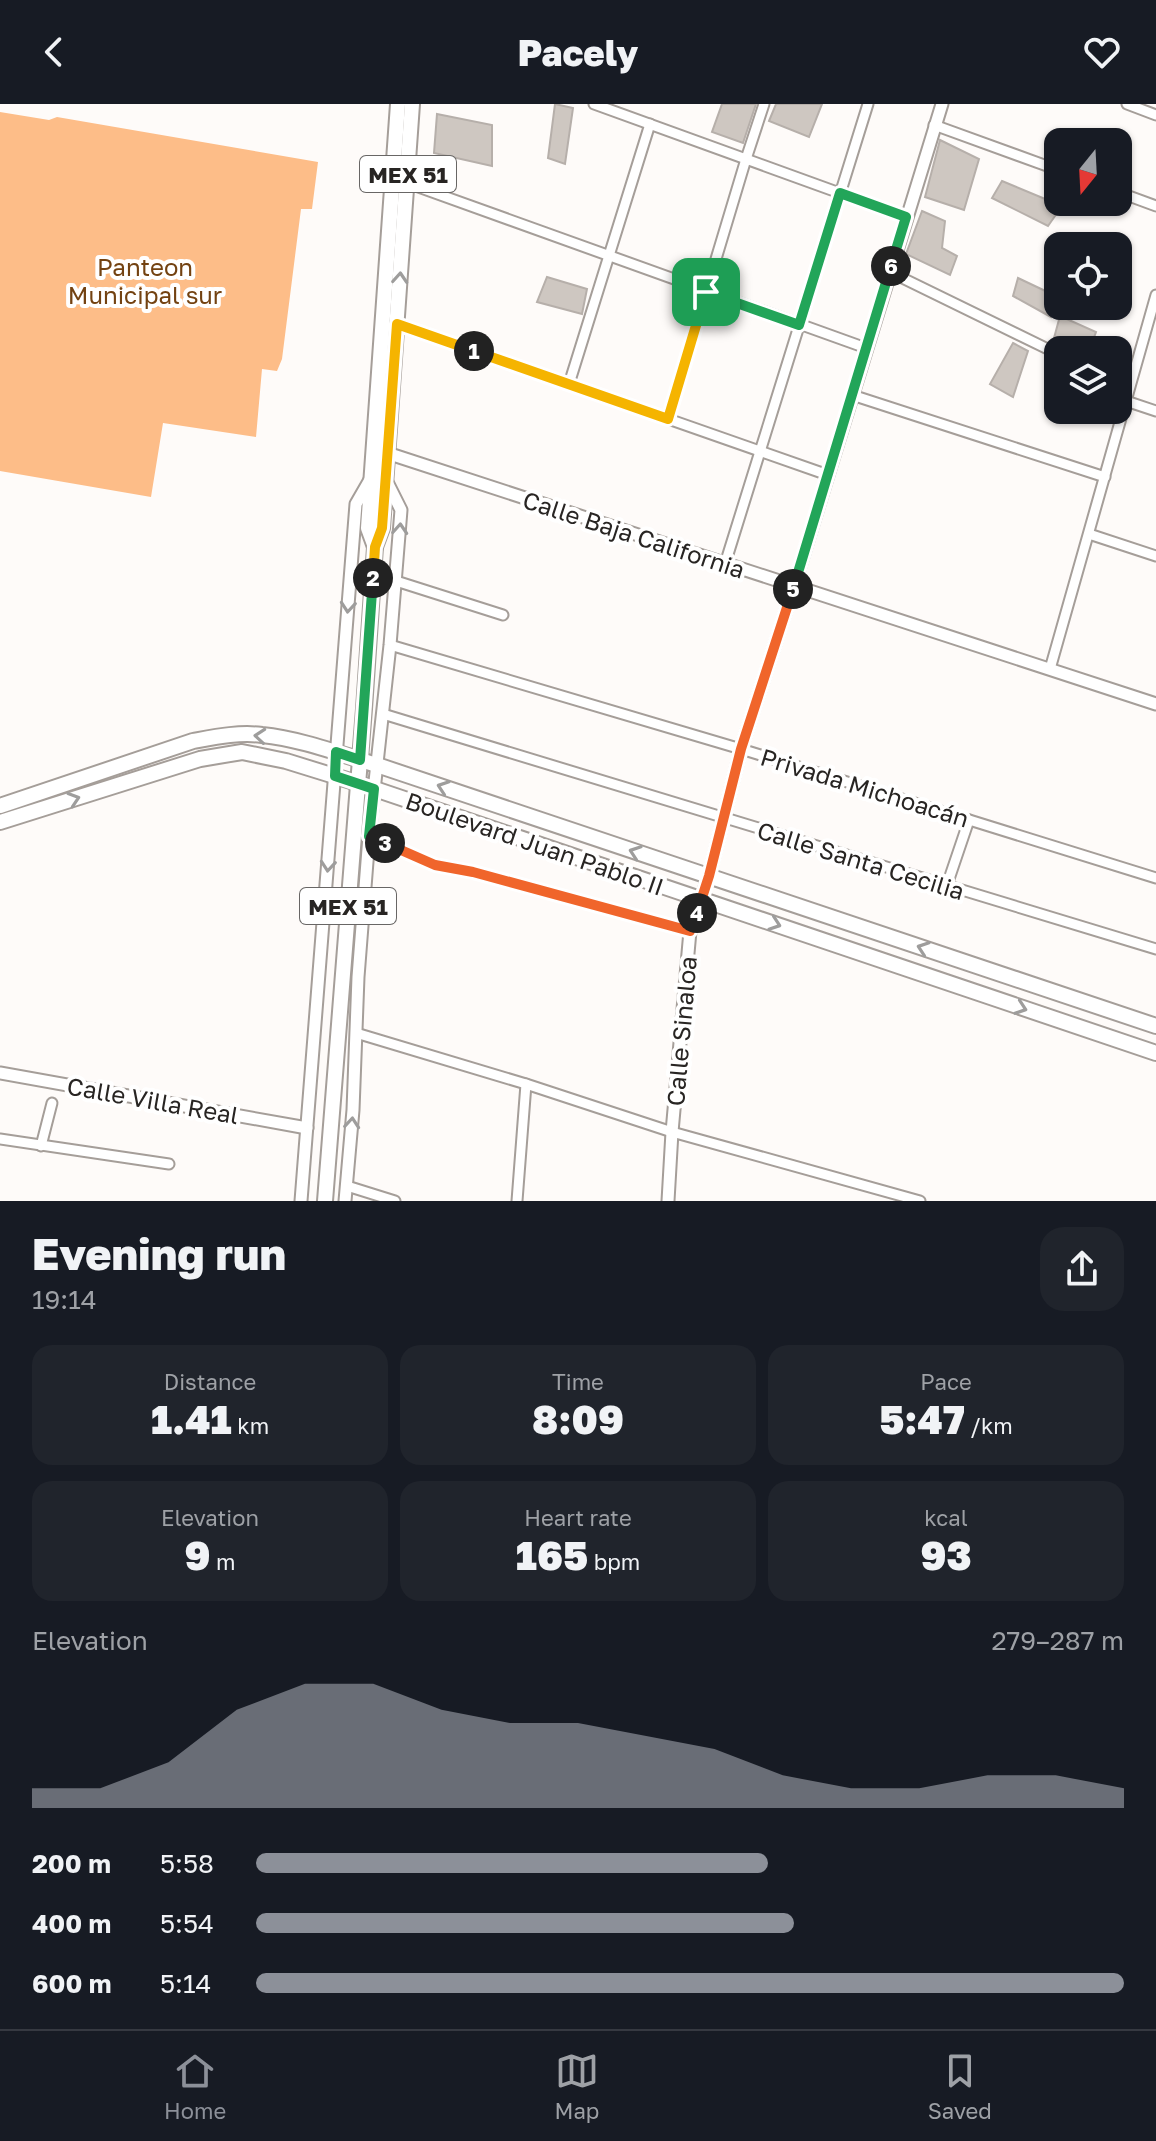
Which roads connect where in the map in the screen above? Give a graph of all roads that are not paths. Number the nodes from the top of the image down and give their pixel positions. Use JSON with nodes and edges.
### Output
{"nodes":[{"id":1,"x":398,"y":104,"type":"edge"},
{"id":2,"x":412,"y":104,"type":"edge"},
{"id":3,"x":594,"y":104,"type":"edge"},
{"id":4,"x":764,"y":104,"type":"edge"},
{"id":5,"x":868,"y":104,"type":"edge"},
{"id":6,"x":942,"y":104,"type":"edge"},
{"id":7,"x":1127,"y":104,"type":"edge"},
{"id":8,"x":1145,"y":107,"type":"edge"},
{"id":9,"x":1156,"y":115,"type":"edge"},
{"id":10,"x":650,"y":124,"type":"junction"},
{"id":11,"x":934,"y":125,"type":"junction"},
{"id":12,"x":746,"y":159,"type":"junction"},
{"id":13,"x":1044,"y":165,"type":"edge"},
{"id":14,"x":407,"y":183,"type":"junction"},
{"id":15,"x":840,"y":193,"type":"junction"},
{"id":16,"x":1132,"y":197,"type":"edge"},
{"id":17,"x":1156,"y":206,"type":"edge"},
{"id":18,"x":906,"y":217,"type":"junction"},
{"id":19,"x":609,"y":257,"type":"junction"},
{"id":20,"x":890,"y":272,"type":"junction"},
{"id":21,"x":706,"y":292,"type":"junction"},
{"id":22,"x":1156,"y":295,"type":"edge"},
{"id":23,"x":397,"y":324,"type":"junction"},
{"id":24,"x":799,"y":325,"type":"junction"},
{"id":25,"x":1044,"y":347,"type":"edge"},
{"id":26,"x":866,"y":348,"type":"junction"},
{"id":27,"x":1132,"y":376,"type":"edge"},
{"id":28,"x":569,"y":384,"type":"junction"},
{"id":29,"x":852,"y":395,"type":"junction"},
{"id":30,"x":1132,"y":403,"type":"edge"},
{"id":31,"x":1156,"y":411,"type":"edge"},
{"id":32,"x":668,"y":419,"type":"junction"},
{"id":33,"x":1120,"y":424,"type":"edge"},
{"id":34,"x":760,"y":451,"type":"junction"},
{"id":35,"x":387,"y":453,"type":"junction"},
{"id":36,"x":828,"y":475,"type":"junction"},
{"id":37,"x":1105,"y":477,"type":"junction"},
{"id":38,"x":378,"y":478,"type":"junction"},
{"id":39,"x":1089,"y":534,"type":"junction"},
{"id":40,"x":1156,"y":556,"type":"edge"},
{"id":41,"x":725,"y":564,"type":"junction"},
{"id":42,"x":396,"y":581,"type":"junction"},
{"id":43,"x":794,"y":586,"type":"junction"},
{"id":44,"x":503,"y":615,"type":"dead end"},
{"id":45,"x":390,"y":645,"type":"junction"},
{"id":46,"x":1050,"y":669,"type":"junction"},
{"id":47,"x":1156,"y":704,"type":"edge"},
{"id":48,"x":383,"y":714,"type":"junction"},
{"id":49,"x":741,"y":749,"type":"junction"},
{"id":50,"x":336,"y":752,"type":"junction"},
{"id":51,"x":360,"y":760,"type":"junction"},
{"id":52,"x":377,"y":765,"type":"junction"},
{"id":53,"x":335,"y":776,"type":"junction"},
{"id":54,"x":357,"y":783,"type":"junction"},
{"id":55,"x":374,"y":789,"type":"junction"},
{"id":56,"x":0,"y":806,"type":"edge"},
{"id":57,"x":722,"y":817,"type":"junction"},
{"id":58,"x":969,"y":820,"type":"junction"},
{"id":59,"x":0,"y":822,"type":"edge"},
{"id":60,"x":369,"y":836,"type":"junction"},
{"id":61,"x":709,"y":876,"type":"junction"},
{"id":62,"x":1156,"y":878,"type":"edge"},
{"id":63,"x":947,"y":885,"type":"junction"},
{"id":64,"x":701,"y":899,"type":"junction"},
{"id":65,"x":690,"y":931,"type":"junction"},
{"id":66,"x":1156,"y":949,"type":"edge"},
{"id":67,"x":1156,"y":1026,"type":"edge"},
{"id":68,"x":356,"y":1033,"type":"junction"},
{"id":69,"x":1156,"y":1053,"type":"edge"},
{"id":70,"x":0,"y":1073,"type":"edge"},
{"id":71,"x":526,"y":1084,"type":"junction"},
{"id":72,"x":52,"y":1103,"type":"dead end"},
{"id":73,"x":307,"y":1128,"type":"junction"},
{"id":74,"x":672,"y":1132,"type":"junction"},
{"id":75,"x":0,"y":1139,"type":"edge"},
{"id":76,"x":41,"y":1146,"type":"junction"},
{"id":77,"x":169,"y":1164,"type":"dead end"},
{"id":78,"x":347,"y":1186,"type":"junction"},
{"id":79,"x":887,"y":1196,"type":"edge"},
{"id":80,"x":301,"y":1201,"type":"edge"},
{"id":81,"x":325,"y":1201,"type":"edge"},
{"id":82,"x":345,"y":1201,"type":"edge"},
{"id":83,"x":395,"y":1201,"type":"edge"},
{"id":84,"x":517,"y":1201,"type":"edge"},
{"id":85,"x":668,"y":1201,"type":"edge"},
{"id":86,"x":920,"y":1201,"type":"edge"}],
"edges":[{"from":1,"to":38,"type":"main road","number":"MEX 51"},
{"from":2,"to":14,"type":"main road","number":"MEX 51"},
{"from":3,"to":10,"type":"street"},
{"from":4,"to":12,"type":"street"},
{"from":5,"to":15,"type":"street"},
{"from":6,"to":11,"type":"street","name":"Calle Sinaloa"},
{"from":7,"to":8,"type":"street"},
{"from":8,"to":9,"type":"street"},
{"from":10,"to":12,"type":"street"},
{"from":10,"to":19,"type":"street"},
{"from":11,"to":13,"type":"street"},
{"from":11,"to":18,"type":"street","name":"Calle Sinaloa"},
{"from":12,"to":15,"type":"street"},
{"from":12,"to":21,"type":"street"},
{"from":14,"to":19,"type":"street"},
{"from":23,"to":14,"type":"main road","number":"MEX 51","one_way":true},
{"from":15,"to":18,"type":"street"},
{"from":15,"to":24,"type":"street"},
{"from":16,"to":17,"type":"street"},
{"from":18,"to":20,"type":"street","name":"Calle Sinaloa"},
{"from":19,"to":21,"type":"street"},
{"from":19,"to":28,"type":"street"},
{"from":20,"to":25,"type":"street"},
{"from":20,"to":26,"type":"street","name":"Calle Sinaloa"},
{"from":21,"to":24,"type":"street"},
{"from":21,"to":32,"type":"street"},
{"from":22,"to":27,"type":"street"},
{"from":23,"to":28,"type":"street"},
{"from":23,"to":35,"type":"main road","number":"MEX 51"},
{"from":24,"to":26,"type":"street"},
{"from":24,"to":34,"type":"street"},
{"from":26,"to":29,"type":"street","name":"Calle Sinaloa"},
{"from":28,"to":32,"type":"street"},
{"from":29,"to":36,"type":"street","name":"Calle Sinaloa"},
{"from":29,"to":37,"type":"street"},
{"from":30,"to":31,"type":"street"},
{"from":32,"to":34,"type":"street"},
{"from":33,"to":37,"type":"street"},
{"from":34,"to":36,"type":"street"},
{"from":34,"to":41,"type":"street"},
{"from":35,"to":38,"type":"main road","number":"MEX 51"},
{"from":35,"to":41,"type":"street","name":"Calle Baja California"},
{"from":36,"to":43,"type":"street","name":"Calle Sinaloa"},
{"from":37,"to":39,"type":"street"},
{"from":42,"to":38,"type":"street","one_way":true},
{"from":38,"to":50,"type":"street","one_way":true},
{"from":38,"to":51,"type":"main road","number":"MEX 51"},
{"from":39,"to":40,"type":"street"},
{"from":39,"to":46,"type":"street"},
{"from":41,"to":43,"type":"street","name":"Calle Baja California"},
{"from":42,"to":44,"type":"street"},
{"from":42,"to":45,"type":"street"},
{"from":43,"to":46,"type":"street","name":"Calle Baja California"},
{"from":43,"to":49,"type":"street","name":"Calle Sinaloa"},
{"from":45,"to":48,"type":"street"},
{"from":45,"to":49,"type":"street","name":"Privada Michoacán"},
{"from":46,"to":47,"type":"street","name":"Calle Baja California"},
{"from":48,"to":52,"type":"street"},
{"from":48,"to":57,"type":"street","name":"Calle Santa Cecilia"},
{"from":49,"to":57,"type":"street","name":"Calle Sinaloa"},
{"from":49,"to":58,"type":"street","name":"Privada Michoacán"},
{"from":50,"to":51,"type":"main road","name":"Boulevard Juan Pablo II"},
{"from":50,"to":53,"type":"street"},
{"from":50,"to":56,"type":"main road","name":"Boulevard Juan Pablo II","one_way":true},
{"from":51,"to":52,"type":"main road","name":"Boulevard Juan Pablo II"},
{"from":51,"to":54,"type":"main road","number":"MEX 51"},
{"from":52,"to":55,"type":"street"},
{"from":61,"to":52,"type":"main road","name":"Boulevard Juan Pablo II","one_way":true},
{"from":53,"to":54,"type":"main road","name":"Boulevard Juan Pablo II"},
{"from":59,"to":53,"type":"main road","name":"Boulevard Juan Pablo II","one_way":true},
{"from":53,"to":73,"type":"street","one_way":true},
{"from":54,"to":55,"type":"main road","name":"Boulevard Juan Pablo II"},
{"from":54,"to":81,"type":"main road","number":"MEX 51"},
{"from":55,"to":60,"type":"street"},
{"from":55,"to":64,"type":"main road","name":"Boulevard Juan Pablo II"},
{"from":57,"to":61,"type":"street","name":"Calle Sinaloa"},
{"from":57,"to":63,"type":"street","name":"Calle Santa Cecilia"},
{"from":58,"to":62,"type":"street","name":"Privada Michoacán"},
{"from":58,"to":63,"type":"street"},
{"from":60,"to":65,"type":"street"},
{"from":60,"to":68,"type":"street"},
{"from":61,"to":64,"type":"street","name":"Calle Sinaloa"},
{"from":67,"to":61,"type":"main road","name":"Boulevard Juan Pablo II","one_way":true},
{"from":63,"to":66,"type":"street","name":"Calle Santa Cecilia"},
{"from":64,"to":65,"type":"street","name":"Calle Sinaloa"},
{"from":64,"to":69,"type":"main road","name":"Boulevard Juan Pablo II","one_way":true},
{"from":65,"to":74,"type":"street","name":"Calle Sinaloa"},
{"from":68,"to":71,"type":"street"},
{"from":78,"to":68,"type":"street","one_way":true},
{"from":70,"to":73,"type":"street","name":"Calle Villa Real"},
{"from":71,"to":74,"type":"street"},
{"from":71,"to":84,"type":"street"},
{"from":72,"to":76,"type":"street"},
{"from":73,"to":80,"type":"street"},
{"from":74,"to":79,"type":"street"},
{"from":74,"to":85,"type":"street","name":"Calle Sinaloa"},
{"from":75,"to":76,"type":"street"},
{"from":76,"to":77,"type":"street"},
{"from":78,"to":82,"type":"street"},
{"from":78,"to":83,"type":"street"},
{"from":79,"to":86,"type":"street"}]}
